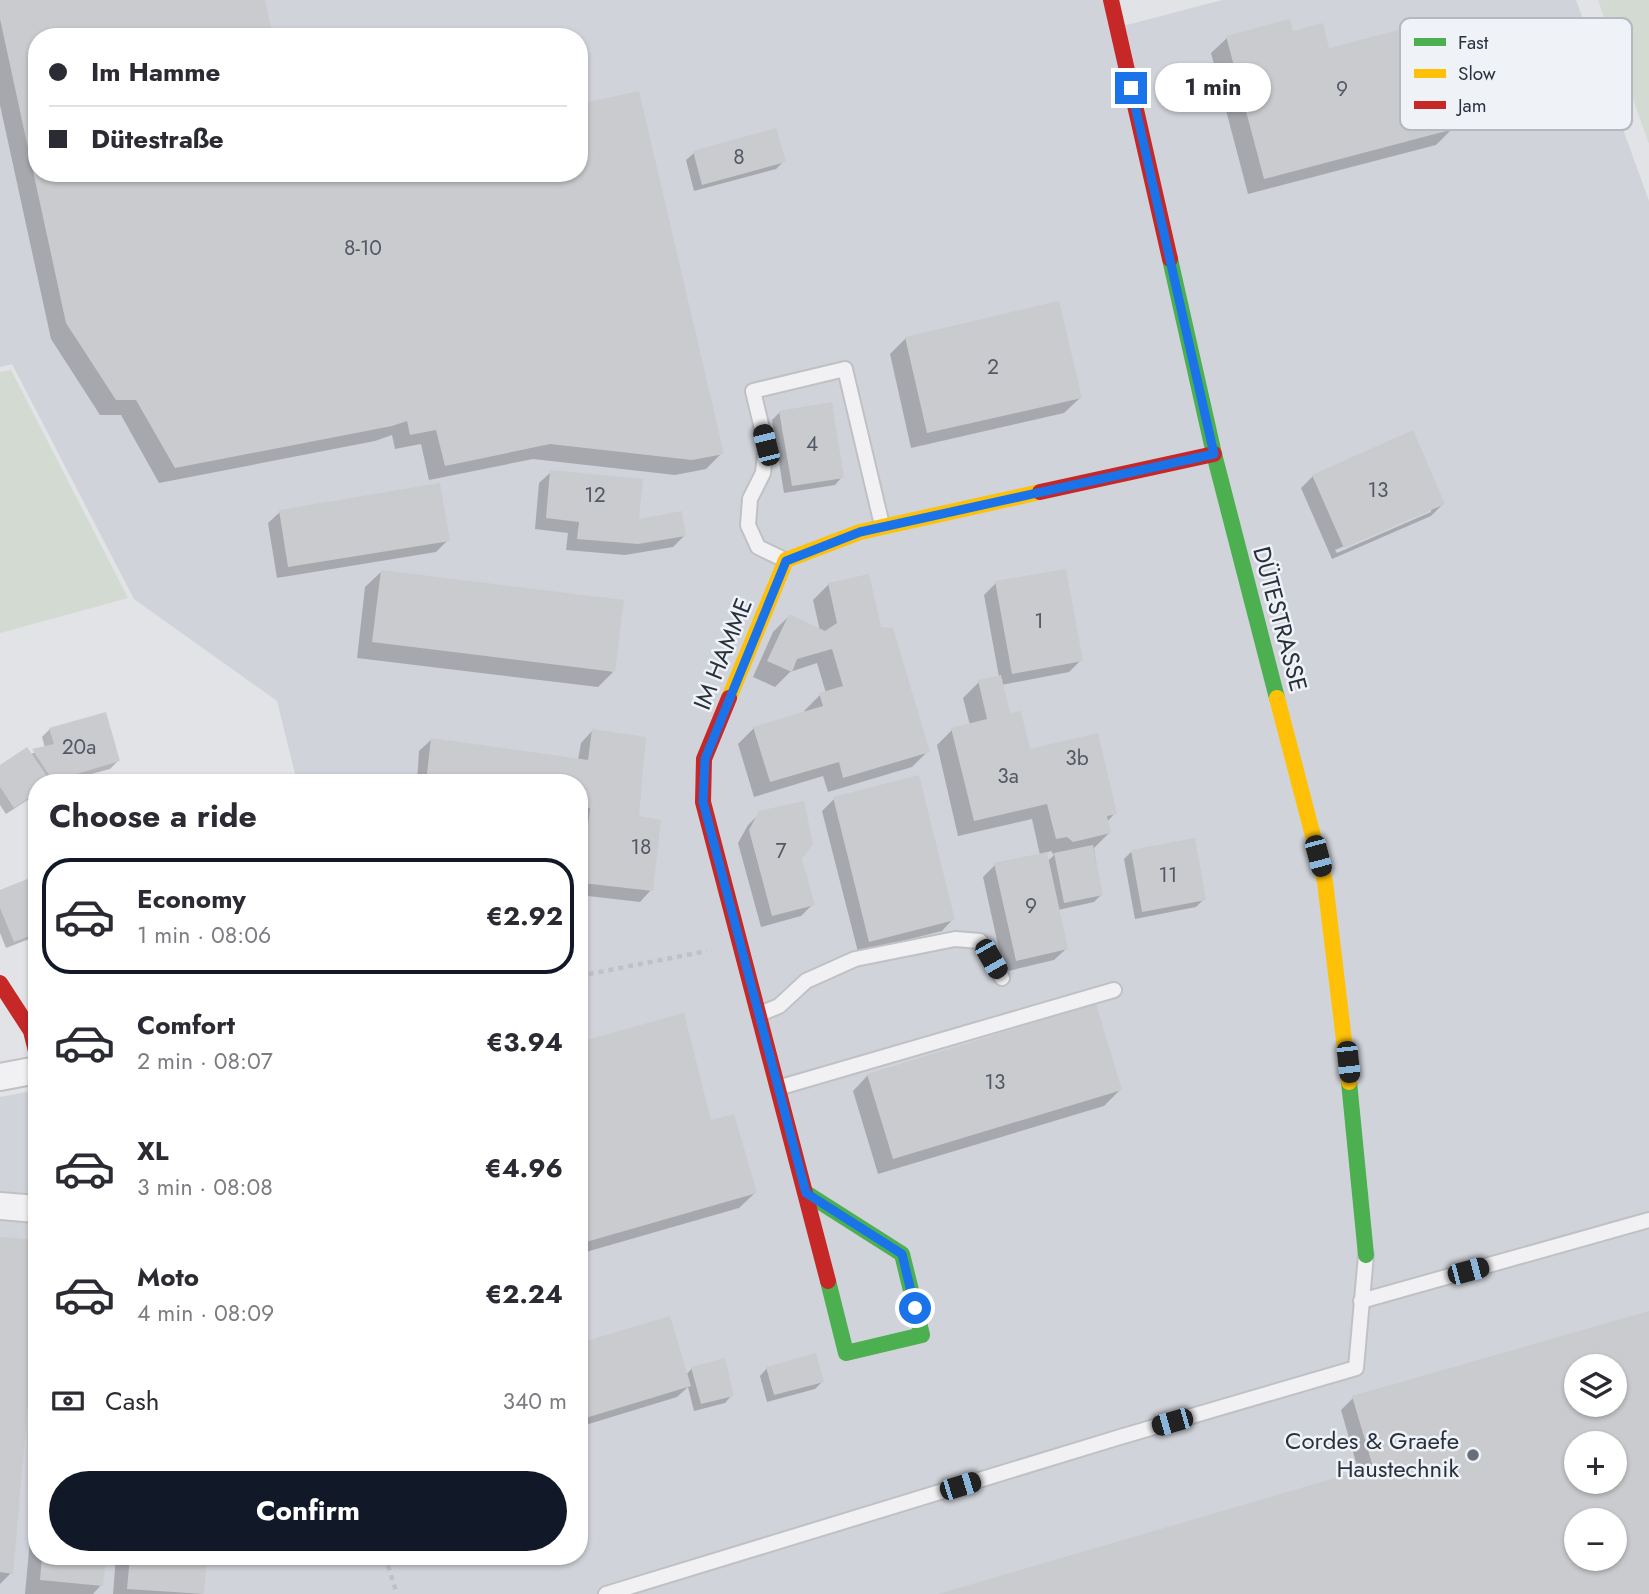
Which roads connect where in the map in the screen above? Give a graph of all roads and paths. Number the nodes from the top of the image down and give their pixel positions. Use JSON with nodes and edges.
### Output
{"nodes":[{"id":1,"x":1111,"y":0,"type":"edge"},
{"id":2,"x":1214,"y":454,"type":"junction"},
{"id":3,"x":883,"y":527,"type":"junction"},
{"id":4,"x":786,"y":561,"type":"junction"},
{"id":5,"x":742,"y":945,"type":"junction"},
{"id":6,"x":588,"y":974,"type":"edge"},
{"id":7,"x":1002,"y":978,"type":"dead end"},
{"id":8,"x":0,"y":984,"type":"edge"},
{"id":9,"x":1114,"y":990,"type":"dead end"},
{"id":10,"x":760,"y":1014,"type":"junction"},
{"id":11,"x":28,"y":1026,"type":"edge"},
{"id":12,"x":28,"y":1072,"type":"edge"},
{"id":13,"x":0,"y":1077,"type":"edge"},
{"id":14,"x":779,"y":1087,"type":"junction"},
{"id":15,"x":806,"y":1193,"type":"junction"},
{"id":16,"x":0,"y":1206,"type":"edge"},
{"id":17,"x":28,"y":1208,"type":"edge"},
{"id":18,"x":1649,"y":1220,"type":"edge"},
{"id":19,"x":1367,"y":1255,"type":"joint"},
{"id":20,"x":1361,"y":1301,"type":"junction"},
{"id":21,"x":388,"y":1565,"type":"edge"},
{"id":22,"x":397,"y":1594,"type":"edge"},
{"id":23,"x":606,"y":1594,"type":"edge"}],
"edges":[{"from":1,"to":2,"type":"street","name":"DÜTESTRASSE"},
{"from":2,"to":3,"type":"street"},
{"from":2,"to":19,"type":"street","name":"DÜTESTRASSE"},
{"from":3,"to":4,"type":"street"},
{"from":3,"to":4,"type":"lane"},
{"from":4,"to":5,"type":"street","name":"IM HAMME"},
{"from":5,"to":6,"type":"path"},
{"from":5,"to":10,"type":"street","name":"IM HAMME"},
{"from":7,"to":10,"type":"lane"},
{"from":8,"to":11,"type":"street"},
{"from":9,"to":14,"type":"lane"},
{"from":10,"to":14,"type":"street","name":"IM HAMME"},
{"from":12,"to":13,"type":"street"},
{"from":14,"to":15,"type":"street","name":"IM HAMME"},
{"from":15,"to":15,"type":"street","name":"IM HAMME"},
{"from":16,"to":17,"type":"street"},
{"from":18,"to":20,"type":"lane"},
{"from":19,"to":20,"type":"lane"},
{"from":20,"to":23,"type":"lane"},
{"from":21,"to":22,"type":"path"}]}
